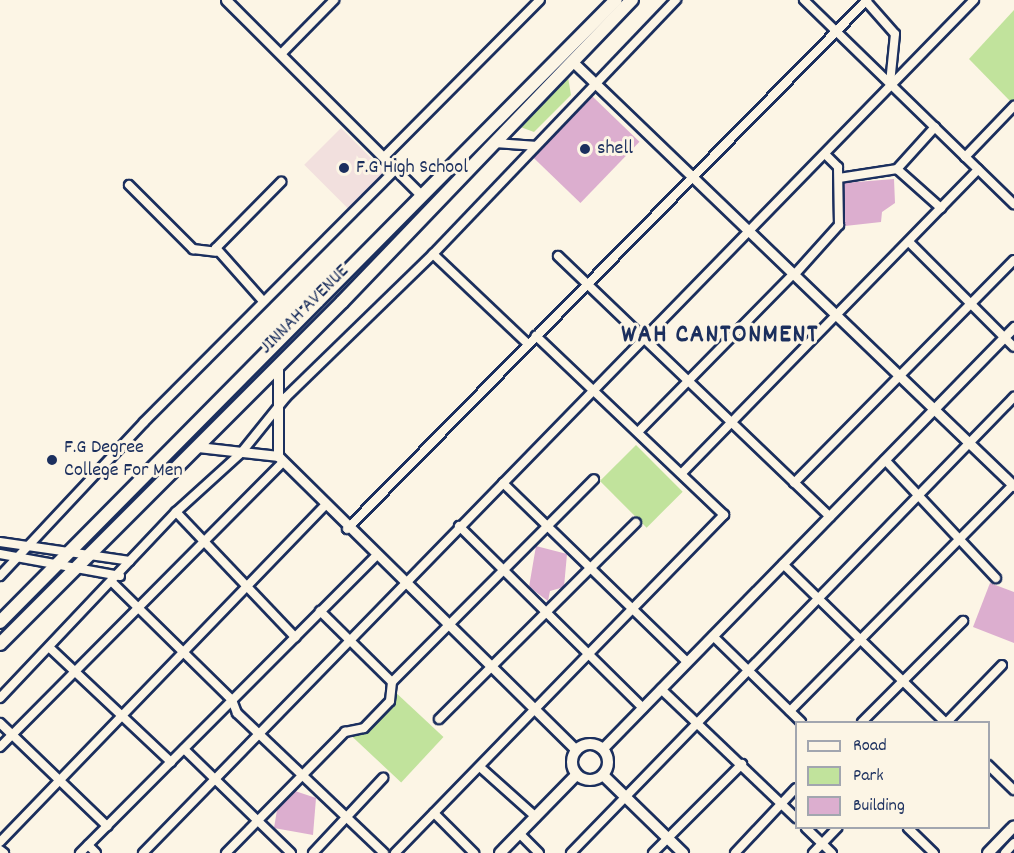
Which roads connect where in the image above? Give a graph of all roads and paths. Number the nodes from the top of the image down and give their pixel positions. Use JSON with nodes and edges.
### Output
{"nodes":[{"id":1,"x":226,"y":0,"type":"edge"},
{"id":2,"x":334,"y":0,"type":"edge"},
{"id":3,"x":540,"y":0,"type":"edge"},
{"id":4,"x":616,"y":0,"type":"edge"},
{"id":5,"x":632,"y":0,"type":"edge"},
{"id":6,"x":676,"y":0,"type":"edge"},
{"id":7,"x":804,"y":0,"type":"edge"},
{"id":8,"x":866,"y":0,"type":"edge"},
{"id":9,"x":974,"y":0,"type":"edge"},
{"id":10,"x":835,"y":33,"type":"junction"},
{"id":11,"x":281,"y":54,"type":"junction"},
{"id":12,"x":572,"y":61,"type":"junction"},
{"id":13,"x":594,"y":82,"type":"junction"},
{"id":14,"x":891,"y":85,"type":"junction"},
{"id":15,"x":1014,"y":106,"type":"edge"},
{"id":16,"x":935,"y":128,"type":"junction"},
{"id":17,"x":493,"y":142,"type":"junction"},
{"id":18,"x":534,"y":146,"type":"junction"},
{"id":19,"x":826,"y":155,"type":"junction"},
{"id":20,"x":384,"y":157,"type":"junction"},
{"id":21,"x":965,"y":157,"type":"junction"},
{"id":22,"x":396,"y":169,"type":"junction"},
{"id":23,"x":897,"y":169,"type":"junction"},
{"id":24,"x":978,"y":170,"type":"junction"},
{"id":25,"x":693,"y":177,"type":"junction"},
{"id":26,"x":839,"y":178,"type":"junction"},
{"id":27,"x":281,"y":182,"type":"dead end"},
{"id":28,"x":129,"y":185,"type":"dead end"},
{"id":29,"x":421,"y":195,"type":"junction"},
{"id":30,"x":1014,"y":204,"type":"edge"},
{"id":31,"x":941,"y":208,"type":"junction"},
{"id":32,"x":751,"y":232,"type":"junction"},
{"id":33,"x":909,"y":242,"type":"junction"},
{"id":34,"x":216,"y":252,"type":"junction"},
{"id":35,"x":432,"y":254,"type":"junction"},
{"id":36,"x":558,"y":256,"type":"dead end"},
{"id":37,"x":1014,"y":260,"type":"edge"},
{"id":38,"x":794,"y":274,"type":"junction"},
{"id":39,"x":587,"y":284,"type":"junction"},
{"id":40,"x":263,"y":302,"type":"junction"},
{"id":41,"x":970,"y":304,"type":"junction"},
{"id":42,"x":838,"y":315,"type":"junction"},
{"id":43,"x":1014,"y":327,"type":"edge"},
{"id":44,"x":536,"y":336,"type":"junction"},
{"id":45,"x":1003,"y":338,"type":"junction"},
{"id":46,"x":644,"y":340,"type":"junction"},
{"id":47,"x":528,"y":344,"type":"junction"},
{"id":48,"x":1014,"y":347,"type":"edge"},
{"id":49,"x":278,"y":365,"type":"junction"},
{"id":50,"x":899,"y":375,"type":"junction"},
{"id":51,"x":688,"y":381,"type":"junction"},
{"id":52,"x":596,"y":391,"type":"junction"},
{"id":53,"x":1014,"y":397,"type":"edge"},
{"id":54,"x":279,"y":407,"type":"junction"},
{"id":55,"x":934,"y":409,"type":"junction"},
{"id":56,"x":732,"y":423,"type":"junction"},
{"id":57,"x":638,"y":432,"type":"junction"},
{"id":58,"x":969,"y":443,"type":"junction"},
{"id":59,"x":198,"y":447,"type":"junction"},
{"id":60,"x":241,"y":453,"type":"junction"},
{"id":61,"x":281,"y":459,"type":"junction"},
{"id":62,"x":885,"y":460,"type":"junction"},
{"id":63,"x":682,"y":473,"type":"junction"},
{"id":64,"x":594,"y":479,"type":"dead end"},
{"id":65,"x":503,"y":483,"type":"junction"},
{"id":66,"x":794,"y":483,"type":"junction"},
{"id":67,"x":1013,"y":486,"type":"edge"},
{"id":68,"x":920,"y":493,"type":"junction"},
{"id":69,"x":324,"y":506,"type":"junction"},
{"id":70,"x":176,"y":513,"type":"junction"},
{"id":71,"x":830,"y":517,"type":"junction"},
{"id":72,"x":636,"y":523,"type":"dead end"},
{"id":73,"x":459,"y":526,"type":"junction"},
{"id":74,"x":549,"y":527,"type":"junction"},
{"id":75,"x":347,"y":529,"type":"junction"},
{"id":76,"x":961,"y":540,"type":"junction"},
{"id":77,"x":0,"y":542,"type":"edge"},
{"id":78,"x":204,"y":542,"type":"junction"},
{"id":79,"x":25,"y":547,"type":"junction"},
{"id":80,"x":67,"y":553,"type":"junction"},
{"id":81,"x":0,"y":554,"type":"edge"},
{"id":82,"x":17,"y":557,"type":"junction"},
{"id":83,"x":87,"y":557,"type":"junction"},
{"id":84,"x":375,"y":557,"type":"junction"},
{"id":85,"x":130,"y":561,"type":"junction"},
{"id":86,"x":783,"y":564,"type":"junction"},
{"id":87,"x":54,"y":565,"type":"junction"},
{"id":88,"x":591,"y":567,"type":"junction"},
{"id":89,"x":76,"y":570,"type":"junction"},
{"id":90,"x":505,"y":574,"type":"junction"},
{"id":91,"x":0,"y":576,"type":"edge"},
{"id":92,"x":120,"y":576,"type":"junction"},
{"id":93,"x":996,"y":578,"type":"dead end"},
{"id":94,"x":403,"y":581,"type":"junction"},
{"id":95,"x":113,"y":582,"type":"junction"},
{"id":96,"x":248,"y":585,"type":"junction"},
{"id":97,"x":818,"y":598,"type":"junction"},
{"id":98,"x":138,"y":608,"type":"junction"},
{"id":99,"x":634,"y":608,"type":"junction"},
{"id":100,"x":320,"y":611,"type":"junction"},
{"id":101,"x":547,"y":614,"type":"junction"},
{"id":102,"x":963,"y":621,"type":"dead end"},
{"id":103,"x":0,"y":622,"type":"edge"},
{"id":104,"x":449,"y":626,"type":"junction"},
{"id":105,"x":713,"y":636,"type":"junction"},
{"id":106,"x":295,"y":637,"type":"junction"},
{"id":107,"x":347,"y":639,"type":"junction"},
{"id":108,"x":862,"y":641,"type":"junction"},
{"id":109,"x":0,"y":644,"type":"edge"},
{"id":110,"x":51,"y":648,"type":"junction"},
{"id":111,"x":185,"y":654,"type":"junction"},
{"id":112,"x":590,"y":654,"type":"junction"},
{"id":113,"x":687,"y":662,"type":"junction"},
{"id":114,"x":1002,"y":665,"type":"dead end"},
{"id":115,"x":492,"y":668,"type":"junction"},
{"id":116,"x":748,"y":671,"type":"junction"},
{"id":117,"x":75,"y":672,"type":"junction"},
{"id":118,"x":903,"y":681,"type":"junction"},
{"id":119,"x":392,"y":682,"type":"junction"},
{"id":120,"x":661,"y":689,"type":"junction"},
{"id":121,"x":0,"y":698,"type":"edge"},
{"id":122,"x":232,"y":700,"type":"junction"},
{"id":123,"x":643,"y":708,"type":"junction"},
{"id":124,"x":536,"y":711,"type":"junction"},
{"id":125,"x":790,"y":711,"type":"junction"},
{"id":126,"x":120,"y":716,"type":"junction"},
{"id":127,"x":439,"y":719,"type":"dead end"},
{"id":128,"x":799,"y":721,"type":"edge"},
{"id":129,"x":864,"y":721,"type":"edge"},
{"id":130,"x":944,"y":721,"type":"edge"},
{"id":131,"x":948,"y":721,"type":"edge"},
{"id":132,"x":0,"y":723,"type":"edge"},
{"id":133,"x":697,"y":723,"type":"junction"},
{"id":134,"x":257,"y":733,"type":"junction"},
{"id":135,"x":12,"y":734,"type":"junction"},
{"id":136,"x":0,"y":747,"type":"edge"},
{"id":137,"x":184,"y":748,"type":"junction"},
{"id":138,"x":602,"y":749,"type":"junction"},
{"id":139,"x":576,"y":750,"type":"junction"},
{"id":140,"x":171,"y":762,"type":"junction"},
{"id":141,"x":742,"y":764,"type":"junction"},
{"id":142,"x":480,"y":767,"type":"junction"},
{"id":143,"x":990,"y":767,"type":"edge"},
{"id":144,"x":301,"y":774,"type":"junction"},
{"id":145,"x":576,"y":775,"type":"junction"},
{"id":146,"x":603,"y":775,"type":"junction"},
{"id":147,"x":57,"y":778,"type":"junction"},
{"id":148,"x":214,"y":778,"type":"junction"},
{"id":149,"x":383,"y":778,"type":"dead end"},
{"id":150,"x":1013,"y":786,"type":"edge"},
{"id":151,"x":795,"y":789,"type":"edge"},
{"id":152,"x":626,"y":797,"type":"junction"},
{"id":153,"x":782,"y":803,"type":"junction"},
{"id":154,"x":434,"y":813,"type":"junction"},
{"id":155,"x":346,"y":816,"type":"junction"},
{"id":156,"x":536,"y":817,"type":"junction"},
{"id":157,"x":795,"y":817,"type":"edge"},
{"id":158,"x":258,"y":820,"type":"junction"},
{"id":159,"x":107,"y":826,"type":"junction"},
{"id":160,"x":1014,"y":826,"type":"edge"},
{"id":161,"x":807,"y":829,"type":"edge"},
{"id":162,"x":836,"y":829,"type":"edge"},
{"id":163,"x":909,"y":829,"type":"edge"},
{"id":164,"x":519,"y":833,"type":"junction"},
{"id":165,"x":668,"y":838,"type":"junction"},
{"id":166,"x":0,"y":842,"type":"edge"},
{"id":167,"x":822,"y":843,"type":"junction"},
{"id":168,"x":1014,"y":843,"type":"edge"},
{"id":169,"x":88,"y":845,"type":"junction"},
{"id":170,"x":0,"y":850,"type":"edge"},
{"id":171,"x":4,"y":853,"type":"edge"},
{"id":172,"x":80,"y":853,"type":"edge"},
{"id":173,"x":96,"y":853,"type":"edge"},
{"id":174,"x":143,"y":853,"type":"edge"},
{"id":175,"x":226,"y":853,"type":"edge"},
{"id":176,"x":291,"y":853,"type":"edge"},
{"id":177,"x":314,"y":853,"type":"edge"},
{"id":178,"x":384,"y":853,"type":"edge"},
{"id":179,"x":394,"y":853,"type":"edge"},
{"id":180,"x":474,"y":853,"type":"edge"},
{"id":181,"x":500,"y":853,"type":"edge"},
{"id":182,"x":539,"y":853,"type":"edge"},
{"id":183,"x":571,"y":853,"type":"edge"},
{"id":184,"x":653,"y":853,"type":"edge"},
{"id":185,"x":683,"y":853,"type":"edge"},
{"id":186,"x":735,"y":853,"type":"edge"},
{"id":187,"x":813,"y":853,"type":"edge"},
{"id":188,"x":832,"y":853,"type":"edge"},
{"id":189,"x":934,"y":853,"type":"edge"},
{"id":190,"x":988,"y":853,"type":"edge"},
{"id":191,"x":1005,"y":853,"type":"edge"}],
"edges":[{"from":1,"to":11,"type":"street"},
{"from":2,"to":11,"type":"street"},
{"from":3,"to":20,"type":"street"},
{"from":4,"to":29,"type":"main road","name":"JINNAH AVENUE"},
{"from":5,"to":12,"type":"main road","name":"JINNAH AVENUE"},
{"from":6,"to":13,"type":"street"},
{"from":7,"to":10,"type":"street"},
{"from":8,"to":10,"type":"street"},
{"from":8,"to":14,"type":"street"},
{"from":9,"to":14,"type":"street"},
{"from":10,"to":14,"type":"street"},
{"from":10,"to":25,"type":"street"},
{"from":11,"to":20,"type":"street"},
{"from":12,"to":13,"type":"street"},
{"from":12,"to":17,"type":"main road","name":"JINNAH AVENUE"},
{"from":13,"to":18,"type":"street"},
{"from":13,"to":25,"type":"street"},
{"from":14,"to":16,"type":"street"},
{"from":14,"to":19,"type":"street"},
{"from":15,"to":21,"type":"street"},
{"from":16,"to":21,"type":"street"},
{"from":16,"to":23,"type":"street"},
{"from":17,"to":18,"type":"street"},
{"from":17,"to":49,"type":"main road","name":"JINNAH AVENUE"},
{"from":18,"to":35,"type":"street"},
{"from":19,"to":26,"type":"street"},
{"from":19,"to":32,"type":"street"},
{"from":20,"to":22,"type":"street"},
{"from":21,"to":24,"type":"street"},
{"from":22,"to":29,"type":"street"},
{"from":22,"to":40,"type":"street"},
{"from":23,"to":26,"type":"street"},
{"from":23,"to":31,"type":"street"},
{"from":24,"to":30,"type":"street"},
{"from":24,"to":31,"type":"street"},
{"from":25,"to":32,"type":"street"},
{"from":25,"to":39,"type":"street"},
{"from":26,"to":38,"type":"street"},
{"from":27,"to":34,"type":"street"},
{"from":28,"to":34,"type":"street"},
{"from":29,"to":80,"type":"main road","name":"JINNAH AVENUE"},
{"from":31,"to":33,"type":"street"},
{"from":32,"to":38,"type":"street"},
{"from":32,"to":46,"type":"street"},
{"from":33,"to":41,"type":"street"},
{"from":33,"to":42,"type":"street"},
{"from":34,"to":40,"type":"street"},
{"from":35,"to":47,"type":"street"},
{"from":35,"to":54,"type":"street"},
{"from":36,"to":39,"type":"street"},
{"from":37,"to":41,"type":"street"},
{"from":38,"to":42,"type":"street"},
{"from":38,"to":51,"type":"street"},
{"from":39,"to":44,"type":"street"},
{"from":39,"to":46,"type":"street"},
{"from":40,"to":79,"type":"street"},
{"from":41,"to":45,"type":"street"},
{"from":41,"to":50,"type":"street"},
{"from":42,"to":50,"type":"street"},
{"from":42,"to":56,"type":"street"},
{"from":43,"to":45,"type":"street"},
{"from":44,"to":47,"type":"street"},
{"from":44,"to":52,"type":"street"},
{"from":45,"to":48,"type":"street"},
{"from":45,"to":55,"type":"street"},
{"from":46,"to":51,"type":"street"},
{"from":46,"to":52,"type":"street"},
{"from":47,"to":75,"type":"street"},
{"from":49,"to":54,"type":"street"},
{"from":49,"to":59,"type":"main road","name":"JINNAH AVENUE"},
{"from":50,"to":55,"type":"street"},
{"from":50,"to":66,"type":"street"},
{"from":51,"to":56,"type":"street"},
{"from":51,"to":57,"type":"street"},
{"from":52,"to":57,"type":"street"},
{"from":52,"to":65,"type":"street"},
{"from":53,"to":58,"type":"street"},
{"from":54,"to":60,"type":"street"},
{"from":54,"to":61,"type":"street"},
{"from":55,"to":58,"type":"street"},
{"from":55,"to":62,"type":"street"},
{"from":56,"to":63,"type":"street"},
{"from":56,"to":66,"type":"street"},
{"from":57,"to":63,"type":"street"},
{"from":58,"to":67,"type":"street"},
{"from":58,"to":68,"type":"street"},
{"from":59,"to":60,"type":"street"},
{"from":59,"to":83,"type":"main road","name":"JINNAH AVENUE"},
{"from":60,"to":61,"type":"street"},
{"from":60,"to":70,"type":"street"},
{"from":61,"to":69,"type":"street"},
{"from":61,"to":78,"type":"street"},
{"from":62,"to":68,"type":"street"},
{"from":62,"to":71,"type":"street"},
{"from":63,"to":99,"type":"street"},
{"from":64,"to":74,"type":"street"},
{"from":65,"to":73,"type":"street"},
{"from":65,"to":74,"type":"street"},
{"from":66,"to":71,"type":"street"},
{"from":67,"to":76,"type":"street"},
{"from":68,"to":76,"type":"street"},
{"from":68,"to":97,"type":"street"},
{"from":69,"to":75,"type":"street"},
{"from":69,"to":96,"type":"street"},
{"from":70,"to":78,"type":"street"},
{"from":70,"to":85,"type":"street"},
{"from":71,"to":86,"type":"street"},
{"from":72,"to":88,"type":"street"},
{"from":73,"to":90,"type":"street"},
{"from":73,"to":94,"type":"street"},
{"from":74,"to":88,"type":"street"},
{"from":74,"to":90,"type":"street"},
{"from":75,"to":84,"type":"street"},
{"from":76,"to":93,"type":"street"},
{"from":76,"to":108,"type":"street"},
{"from":77,"to":79,"type":"street"},
{"from":78,"to":96,"type":"street"},
{"from":78,"to":98,"type":"street"},
{"from":79,"to":80,"type":"street"},
{"from":79,"to":82,"type":"street"},
{"from":80,"to":83,"type":"street"},
{"from":80,"to":87,"type":"main road","name":"JINNAH AVENUE"},
{"from":81,"to":82,"type":"street"},
{"from":82,"to":87,"type":"street"},
{"from":82,"to":91,"type":"street"},
{"from":83,"to":85,"type":"street"},
{"from":83,"to":89,"type":"main road","name":"JINNAH AVENUE"},
{"from":84,"to":94,"type":"street"},
{"from":84,"to":100,"type":"street"},
{"from":85,"to":92,"type":"street"},
{"from":86,"to":97,"type":"street"},
{"from":86,"to":105,"type":"street"},
{"from":87,"to":89,"type":"street"},
{"from":87,"to":103,"type":"main road","name":"JINNAH AVENUE"},
{"from":88,"to":99,"type":"street"},
{"from":88,"to":101,"type":"street"},
{"from":89,"to":92,"type":"street"},
{"from":89,"to":109,"type":"main road","name":"JINNAH AVENUE"},
{"from":90,"to":101,"type":"street"},
{"from":90,"to":104,"type":"street"},
{"from":92,"to":95,"type":"street"},
{"from":94,"to":104,"type":"street"},
{"from":94,"to":107,"type":"street"},
{"from":95,"to":98,"type":"street"},
{"from":95,"to":110,"type":"street"},
{"from":96,"to":106,"type":"street"},
{"from":96,"to":111,"type":"street"},
{"from":97,"to":108,"type":"street"},
{"from":97,"to":116,"type":"street"},
{"from":98,"to":111,"type":"street"},
{"from":98,"to":117,"type":"street"},
{"from":99,"to":112,"type":"street"},
{"from":99,"to":113,"type":"street"},
{"from":100,"to":106,"type":"street"},
{"from":100,"to":107,"type":"street"},
{"from":101,"to":112,"type":"street"},
{"from":101,"to":115,"type":"street"},
{"from":102,"to":118,"type":"street"},
{"from":104,"to":115,"type":"street"},
{"from":104,"to":119,"type":"street"},
{"from":105,"to":113,"type":"street"},
{"from":105,"to":116,"type":"street"},
{"from":106,"to":122,"type":"street"},
{"from":107,"to":119,"type":"street"},
{"from":107,"to":134,"type":"street"},
{"from":108,"to":118,"type":"street"},
{"from":108,"to":125,"type":"street"},
{"from":110,"to":117,"type":"street"},
{"from":110,"to":121,"type":"street"},
{"from":111,"to":122,"type":"street"},
{"from":111,"to":126,"type":"street"},
{"from":112,"to":123,"type":"street"},
{"from":112,"to":124,"type":"street"},
{"from":113,"to":120,"type":"street"},
{"from":114,"to":131,"type":"street"},
{"from":115,"to":124,"type":"street"},
{"from":115,"to":127,"type":"street"},
{"from":116,"to":125,"type":"street"},
{"from":116,"to":133,"type":"street"},
{"from":117,"to":126,"type":"street"},
{"from":117,"to":135,"type":"street"},
{"from":118,"to":129,"type":"street"},
{"from":118,"to":130,"type":"street"},
{"from":119,"to":144,"type":"street"},
{"from":120,"to":123,"type":"street"},
{"from":120,"to":133,"type":"street"},
{"from":122,"to":134,"type":"street"},
{"from":122,"to":137,"type":"street"},
{"from":123,"to":138,"type":"street"},
{"from":124,"to":139,"type":"street"},
{"from":124,"to":142,"type":"street"},
{"from":125,"to":128,"type":"street"},
{"from":126,"to":140,"type":"street"},
{"from":126,"to":147,"type":"street"},
{"from":132,"to":135,"type":"street"},
{"from":133,"to":141,"type":"street"},
{"from":133,"to":152,"type":"street"},
{"from":134,"to":144,"type":"street"},
{"from":134,"to":148,"type":"street"},
{"from":135,"to":136,"type":"street"},
{"from":135,"to":147,"type":"street"},
{"from":137,"to":140,"type":"street"},
{"from":137,"to":148,"type":"street"},
{"from":138,"to":139,"type":"main road"},
{"from":138,"to":146,"type":"main road"},
{"from":139,"to":145,"type":"main road"},
{"from":140,"to":159,"type":"street"},
{"from":141,"to":153,"type":"street"},
{"from":141,"to":165,"type":"street"},
{"from":142,"to":154,"type":"street"},
{"from":142,"to":156,"type":"street"},
{"from":143,"to":150,"type":"street"},
{"from":144,"to":155,"type":"street"},
{"from":144,"to":158,"type":"street"},
{"from":145,"to":146,"type":"main road"},
{"from":145,"to":156,"type":"main road"},
{"from":146,"to":152,"type":"main road"},
{"from":147,"to":159,"type":"street"},
{"from":147,"to":166,"type":"street"},
{"from":148,"to":158,"type":"street"},
{"from":148,"to":174,"type":"street"},
{"from":149,"to":155,"type":"street"},
{"from":151,"to":153,"type":"street"},
{"from":152,"to":165,"type":"main road"},
{"from":152,"to":183,"type":"street"},
{"from":153,"to":157,"type":"street"},
{"from":153,"to":186,"type":"street"},
{"from":154,"to":179,"type":"street"},
{"from":154,"to":180,"type":"street"},
{"from":155,"to":177,"type":"street"},
{"from":155,"to":178,"type":"street"},
{"from":156,"to":164,"type":"main road"},
{"from":158,"to":175,"type":"street"},
{"from":158,"to":176,"type":"street"},
{"from":159,"to":169,"type":"street"},
{"from":160,"to":190,"type":"main road"},
{"from":161,"to":167,"type":"street"},
{"from":162,"to":167,"type":"street"},
{"from":163,"to":189,"type":"street"},
{"from":164,"to":181,"type":"main road"},
{"from":164,"to":182,"type":"street"},
{"from":165,"to":184,"type":"street"},
{"from":165,"to":185,"type":"main road"},
{"from":167,"to":187,"type":"street"},
{"from":167,"to":188,"type":"street"},
{"from":168,"to":191,"type":"street"},
{"from":169,"to":172,"type":"street"},
{"from":169,"to":173,"type":"street"},
{"from":170,"to":171,"type":"street"}]}
